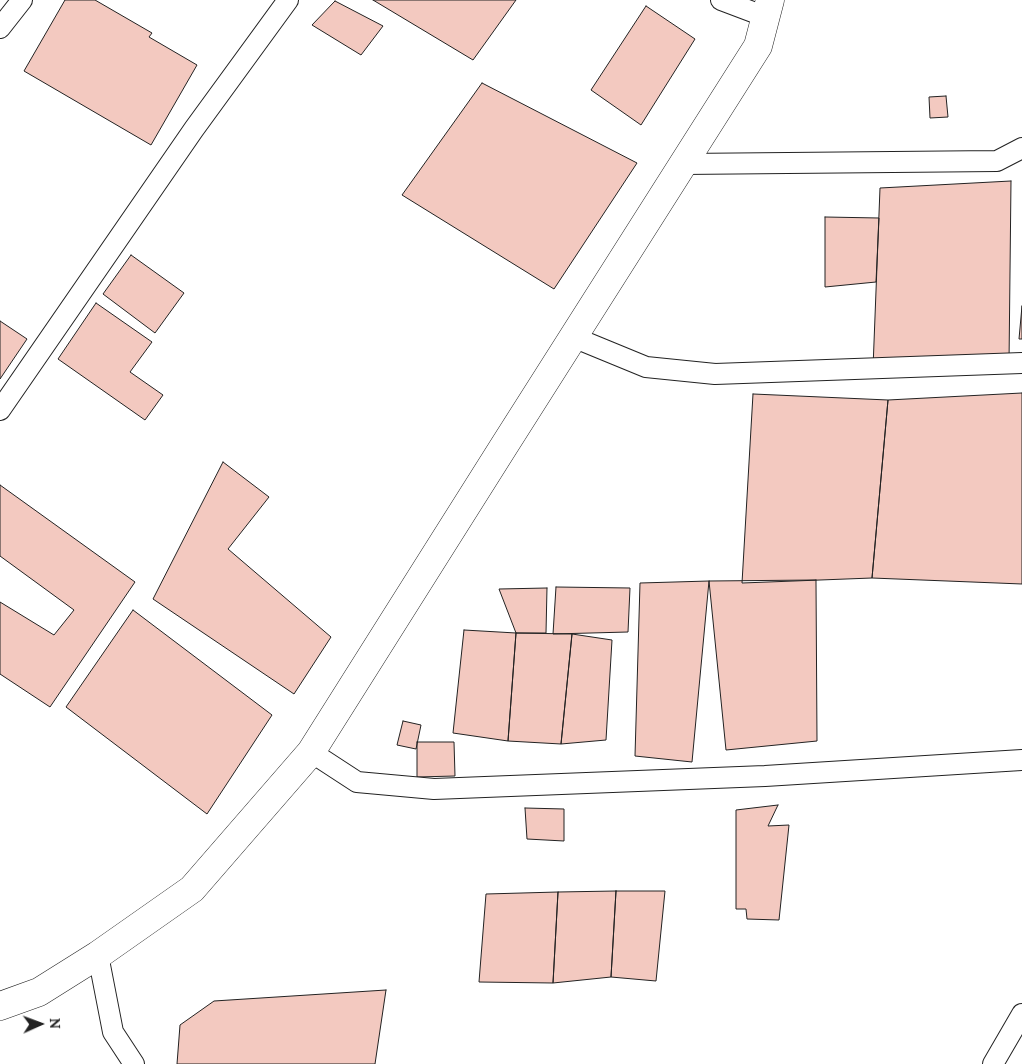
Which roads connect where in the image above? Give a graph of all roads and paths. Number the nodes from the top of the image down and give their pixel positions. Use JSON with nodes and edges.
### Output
{"nodes":[{"id":1,"x":22,"y":0,"type":"edge"},
{"id":2,"x":288,"y":0,"type":"edge"},
{"id":3,"x":722,"y":0,"type":"edge"},
{"id":4,"x":768,"y":9,"type":"edge"},
{"id":5,"x":0,"y":28,"type":"edge"},
{"id":6,"x":1022,"y":148,"type":"edge"},
{"id":7,"x":683,"y":164,"type":"junction"},
{"id":8,"x":573,"y":337,"type":"junction"},
{"id":9,"x":1022,"y":363,"type":"edge"},
{"id":10,"x":0,"y":410,"type":"edge"},
{"id":11,"x":311,"y":752,"type":"junction"},
{"id":12,"x":1022,"y":760,"type":"edge"},
{"id":13,"x":98,"y":955,"type":"junction"},
{"id":14,"x":0,"y":1006,"type":"edge"},
{"id":15,"x":1022,"y":1014,"type":"edge"},
{"id":16,"x":134,"y":1064,"type":"edge"},
{"id":17,"x":994,"y":1064,"type":"edge"}],
"edges":[{"from":1,"to":5,"type":"street"},
{"from":2,"to":10,"type":"street"},
{"from":3,"to":4,"type":"street"},
{"from":4,"to":7,"type":"street"},
{"from":6,"to":7,"type":"street"},
{"from":7,"to":8,"type":"street"},
{"from":8,"to":9,"type":"street"},
{"from":8,"to":11,"type":"street"},
{"from":11,"to":12,"type":"street"},
{"from":11,"to":13,"type":"street"},
{"from":13,"to":14,"type":"street"},
{"from":13,"to":16,"type":"street"},
{"from":15,"to":17,"type":"street"}]}
